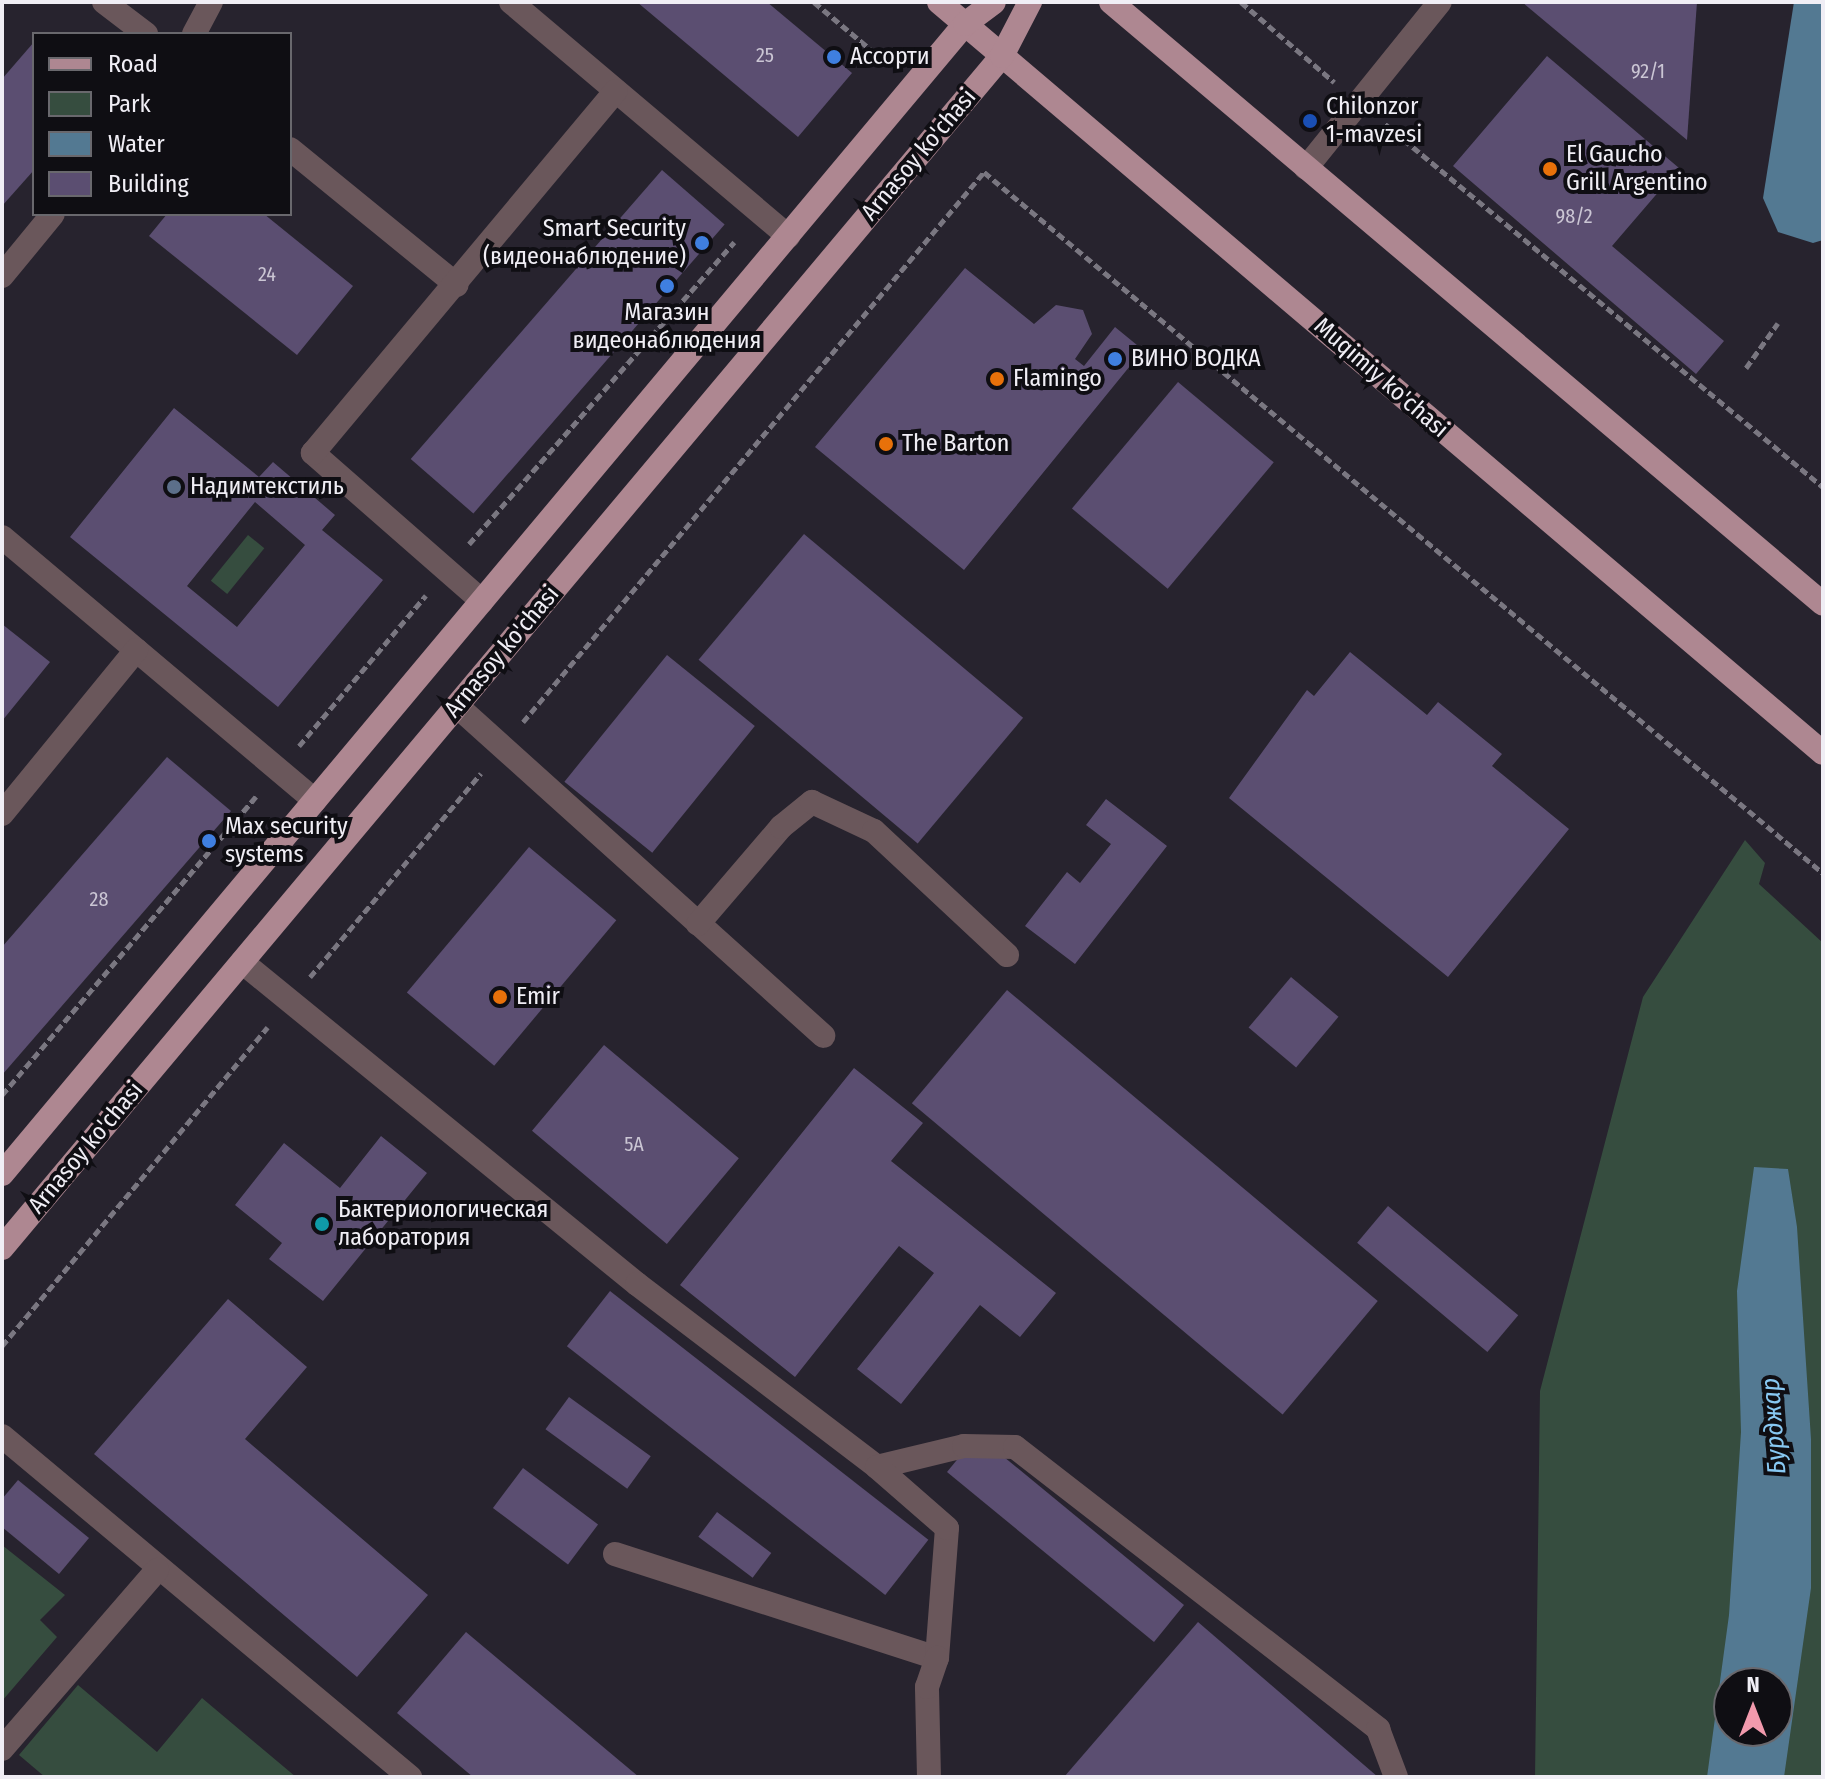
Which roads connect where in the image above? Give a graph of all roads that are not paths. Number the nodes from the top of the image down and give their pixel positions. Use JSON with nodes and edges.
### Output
{"nodes":[{"id":1,"x":104,"y":2,"type":"edge"},
{"id":2,"x":211,"y":2,"type":"edge"},
{"id":3,"x":511,"y":2,"type":"edge"},
{"id":4,"x":939,"y":2,"type":"edge"},
{"id":5,"x":994,"y":2,"type":"edge"},
{"id":6,"x":1030,"y":2,"type":"edge"},
{"id":7,"x":1111,"y":2,"type":"edge"},
{"id":8,"x":1440,"y":2,"type":"edge"},
{"id":9,"x":965,"y":24,"type":"junction"},
{"id":10,"x":143,"y":32,"type":"edge"},
{"id":11,"x":195,"y":32,"type":"edge"},
{"id":12,"x":1002,"y":56,"type":"junction"},
{"id":13,"x":616,"y":91,"type":"junction"},
{"id":14,"x":292,"y":151,"type":"edge"},
{"id":15,"x":1306,"y":168,"type":"junction"},
{"id":16,"x":51,"y":216,"type":"edge"},
{"id":17,"x":788,"y":236,"type":"junction"},
{"id":18,"x":2,"y":276,"type":"edge"},
{"id":19,"x":457,"y":285,"type":"junction"},
{"id":20,"x":2,"y":537,"type":"edge"},
{"id":21,"x":482,"y":601,"type":"junction"},
{"id":22,"x":1823,"y":604,"type":"edge"},
{"id":23,"x":136,"y":650,"type":"junction"},
{"id":24,"x":457,"y":706,"type":"junction"},
{"id":25,"x":1823,"y":753,"type":"edge"},
{"id":26,"x":315,"y":801,"type":"junction"},
{"id":27,"x":3,"y":812,"type":"edge"},
{"id":28,"x":698,"y":924,"type":"junction"},
{"id":29,"x":1007,"y":955,"type":"dead end"},
{"id":30,"x":242,"y":962,"type":"junction"},
{"id":31,"x":823,"y":1036,"type":"dead end"},
{"id":32,"x":2,"y":1174,"type":"edge"},
{"id":33,"x":2,"y":1248,"type":"edge"},
{"id":34,"x":2,"y":1436,"type":"edge"},
{"id":35,"x":877,"y":1467,"type":"junction"},
{"id":36,"x":615,"y":1554,"type":"dead end"},
{"id":37,"x":157,"y":1570,"type":"junction"},
{"id":38,"x":937,"y":1658,"type":"junction"},
{"id":39,"x":2,"y":1749,"type":"edge"},
{"id":40,"x":410,"y":1777,"type":"edge"},
{"id":41,"x":929,"y":1777,"type":"edge"},
{"id":42,"x":1396,"y":1777,"type":"edge"}],
"edges":[{"from":1,"to":10,"type":"lane"},
{"from":2,"to":11,"type":"lane"},
{"from":3,"to":13,"type":"lane"},
{"from":4,"to":9,"type":"main road","name":"Muqimiy ko'chasi"},
{"from":5,"to":9,"type":"main road","name":"Arnasoy ko'chasi"},
{"from":6,"to":12,"type":"main road","name":"Arnasoy ko'chasi"},
{"from":7,"to":15,"type":"main road"},
{"from":8,"to":15,"type":"lane"},
{"from":9,"to":12,"type":"main road","name":"Muqimiy ko'chasi"},
{"from":9,"to":17,"type":"main road","name":"Arnasoy ko'chasi"},
{"from":12,"to":24,"type":"main road","name":"Arnasoy ko'chasi"},
{"from":12,"to":25,"type":"main road","name":"Muqimiy ko'chasi"},
{"from":13,"to":17,"type":"lane"},
{"from":13,"to":19,"type":"lane"},
{"from":14,"to":19,"type":"lane"},
{"from":15,"to":22,"type":"main road"},
{"from":16,"to":18,"type":"lane"},
{"from":17,"to":21,"type":"main road","name":"Arnasoy ko'chasi"},
{"from":19,"to":21,"type":"lane"},
{"from":20,"to":23,"type":"lane"},
{"from":21,"to":26,"type":"main road","name":"Arnasoy ko'chasi"},
{"from":23,"to":26,"type":"lane"},
{"from":23,"to":27,"type":"lane"},
{"from":24,"to":28,"type":"lane"},
{"from":24,"to":30,"type":"main road","name":"Arnasoy ko'chasi"},
{"from":26,"to":32,"type":"main road","name":"Arnasoy ko'chasi"},
{"from":28,"to":29,"type":"lane"},
{"from":28,"to":31,"type":"lane"},
{"from":30,"to":33,"type":"main road","name":"Arnasoy ko'chasi"},
{"from":30,"to":35,"type":"lane"},
{"from":34,"to":37,"type":"lane"},
{"from":35,"to":38,"type":"lane"},
{"from":35,"to":42,"type":"lane"},
{"from":36,"to":38,"type":"lane"},
{"from":37,"to":39,"type":"lane"},
{"from":37,"to":40,"type":"lane"},
{"from":38,"to":41,"type":"lane"}]}
